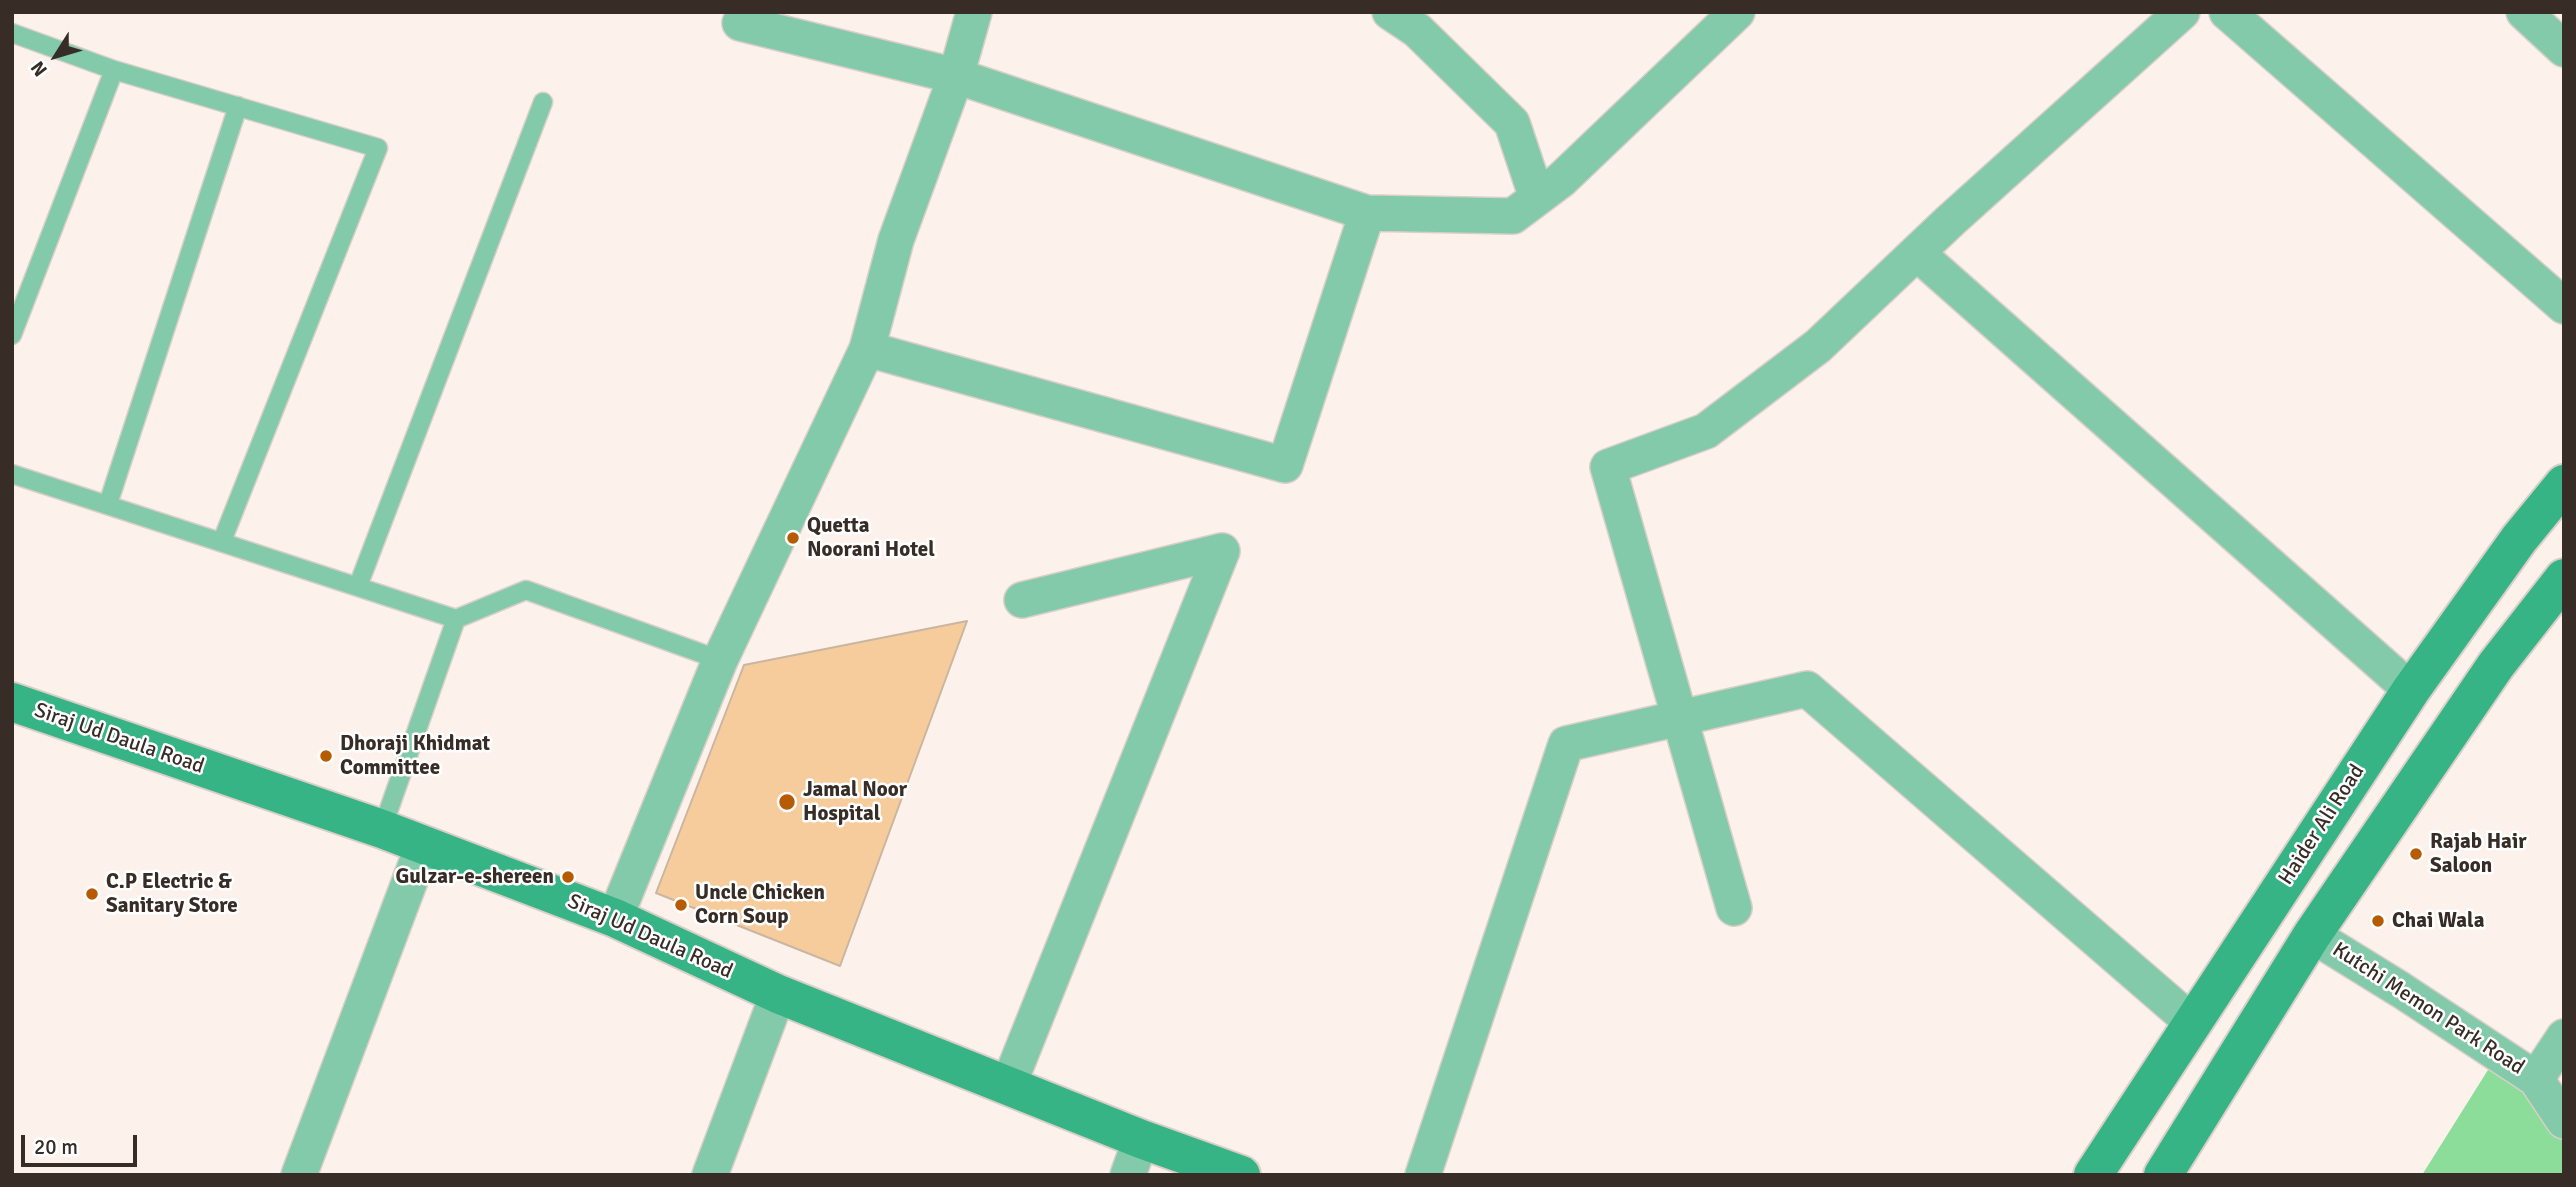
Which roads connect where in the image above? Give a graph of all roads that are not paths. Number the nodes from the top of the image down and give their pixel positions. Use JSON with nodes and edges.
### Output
{"nodes":[{"id":1,"x":974,"y":12,"type":"edge"},
{"id":2,"x":1390,"y":12,"type":"edge"},
{"id":3,"x":1737,"y":12,"type":"edge"},
{"id":4,"x":2182,"y":12,"type":"edge"},
{"id":5,"x":2227,"y":12,"type":"edge"},
{"id":6,"x":2524,"y":12,"type":"edge"},
{"id":7,"x":740,"y":23,"type":"dead end"},
{"id":8,"x":12,"y":33,"type":"edge"},
{"id":9,"x":2564,"y":49,"type":"edge"},
{"id":10,"x":114,"y":70,"type":"junction"},
{"id":11,"x":956,"y":76,"type":"junction"},
{"id":12,"x":543,"y":103,"type":"dead end"},
{"id":13,"x":238,"y":107,"type":"junction"},
{"id":14,"x":1537,"y":198,"type":"junction"},
{"id":15,"x":1367,"y":213,"type":"junction"},
{"id":16,"x":1917,"y":253,"type":"junction"},
{"id":17,"x":2564,"y":306,"type":"edge"},
{"id":18,"x":12,"y":335,"type":"edge"},
{"id":19,"x":867,"y":349,"type":"junction"},
{"id":20,"x":12,"y":474,"type":"edge"},
{"id":21,"x":2564,"y":484,"type":"edge"},
{"id":22,"x":108,"y":504,"type":"junction"},
{"id":23,"x":222,"y":541,"type":"junction"},
{"id":24,"x":2564,"y":579,"type":"edge"},
{"id":25,"x":358,"y":586,"type":"junction"},
{"id":26,"x":1023,"y":600,"type":"dead end"},
{"id":27,"x":456,"y":619,"type":"junction"},
{"id":28,"x":720,"y":660,"type":"junction"},
{"id":29,"x":2411,"y":690,"type":"junction"},
{"id":30,"x":12,"y":702,"type":"edge"},
{"id":31,"x":1680,"y":718,"type":"junction"},
{"id":32,"x":382,"y":829,"type":"junction"},
{"id":33,"x":423,"y":846,"type":"junction"},
{"id":34,"x":1734,"y":908,"type":"dead end"},
{"id":35,"x":615,"y":918,"type":"junction"},
{"id":36,"x":2312,"y":935,"type":"junction"},
{"id":37,"x":778,"y":994,"type":"junction"},
{"id":38,"x":2193,"y":1023,"type":"junction"},
{"id":39,"x":2564,"y":1037,"type":"edge"},
{"id":40,"x":2536,"y":1079,"type":"junction"},
{"id":41,"x":1008,"y":1086,"type":"junction"},
{"id":42,"x":2564,"y":1121,"type":"edge"},
{"id":43,"x":1141,"y":1139,"type":"junction"},
{"id":44,"x":299,"y":1175,"type":"edge"},
{"id":45,"x":710,"y":1175,"type":"edge"},
{"id":46,"x":1128,"y":1175,"type":"edge"},
{"id":47,"x":1241,"y":1175,"type":"edge"},
{"id":48,"x":1423,"y":1175,"type":"edge"},
{"id":49,"x":2093,"y":1175,"type":"edge"},
{"id":50,"x":2163,"y":1175,"type":"edge"}],
"edges":[{"from":1,"to":11,"type":"street"},
{"from":2,"to":14,"type":"street"},
{"from":3,"to":14,"type":"street"},
{"from":4,"to":16,"type":"street"},
{"from":5,"to":17,"type":"street"},
{"from":6,"to":9,"type":"street"},
{"from":7,"to":11,"type":"street"},
{"from":8,"to":10,"type":"lane"},
{"from":10,"to":13,"type":"lane"},
{"from":10,"to":18,"type":"lane"},
{"from":11,"to":15,"type":"street"},
{"from":11,"to":19,"type":"street"},
{"from":12,"to":25,"type":"lane"},
{"from":13,"to":22,"type":"lane"},
{"from":13,"to":23,"type":"lane"},
{"from":14,"to":15,"type":"street"},
{"from":15,"to":19,"type":"street"},
{"from":16,"to":29,"type":"street"},
{"from":16,"to":31,"type":"street"},
{"from":19,"to":28,"type":"street"},
{"from":20,"to":22,"type":"lane"},
{"from":21,"to":29,"type":"main road","name":"Haider Ali Road"},
{"from":22,"to":23,"type":"lane"},
{"from":23,"to":25,"type":"lane"},
{"from":24,"to":36,"type":"main road"},
{"from":25,"to":27,"type":"lane"},
{"from":26,"to":41,"type":"street"},
{"from":27,"to":28,"type":"lane"},
{"from":27,"to":32,"type":"lane"},
{"from":28,"to":35,"type":"street"},
{"from":29,"to":38,"type":"main road","name":"Haider Ali Road"},
{"from":30,"to":32,"type":"main road","name":"Siraj Ud Daula Road"},
{"from":31,"to":34,"type":"street"},
{"from":31,"to":38,"type":"street"},
{"from":31,"to":48,"type":"street"},
{"from":32,"to":33,"type":"main road","name":"Siraj Ud Daula Road"},
{"from":33,"to":35,"type":"main road","name":"Siraj Ud Daula Road"},
{"from":33,"to":44,"type":"street"},
{"from":35,"to":37,"type":"main road","name":"Siraj Ud Daula Road"},
{"from":36,"to":40,"type":"street","name":"Kutchi Memon Park Road"},
{"from":36,"to":50,"type":"main road"},
{"from":37,"to":41,"type":"main road","name":"Siraj Ud Daula Road"},
{"from":37,"to":45,"type":"street"},
{"from":38,"to":49,"type":"main road","name":"Haider Ali Road"},
{"from":39,"to":40,"type":"street"},
{"from":40,"to":42,"type":"street","name":"Kutchi Memon Park Road"},
{"from":41,"to":43,"type":"main road","name":"Siraj Ud Daula Road"},
{"from":43,"to":46,"type":"street"},
{"from":43,"to":47,"type":"main road","name":"Siraj Ud Daula Road"}]}
